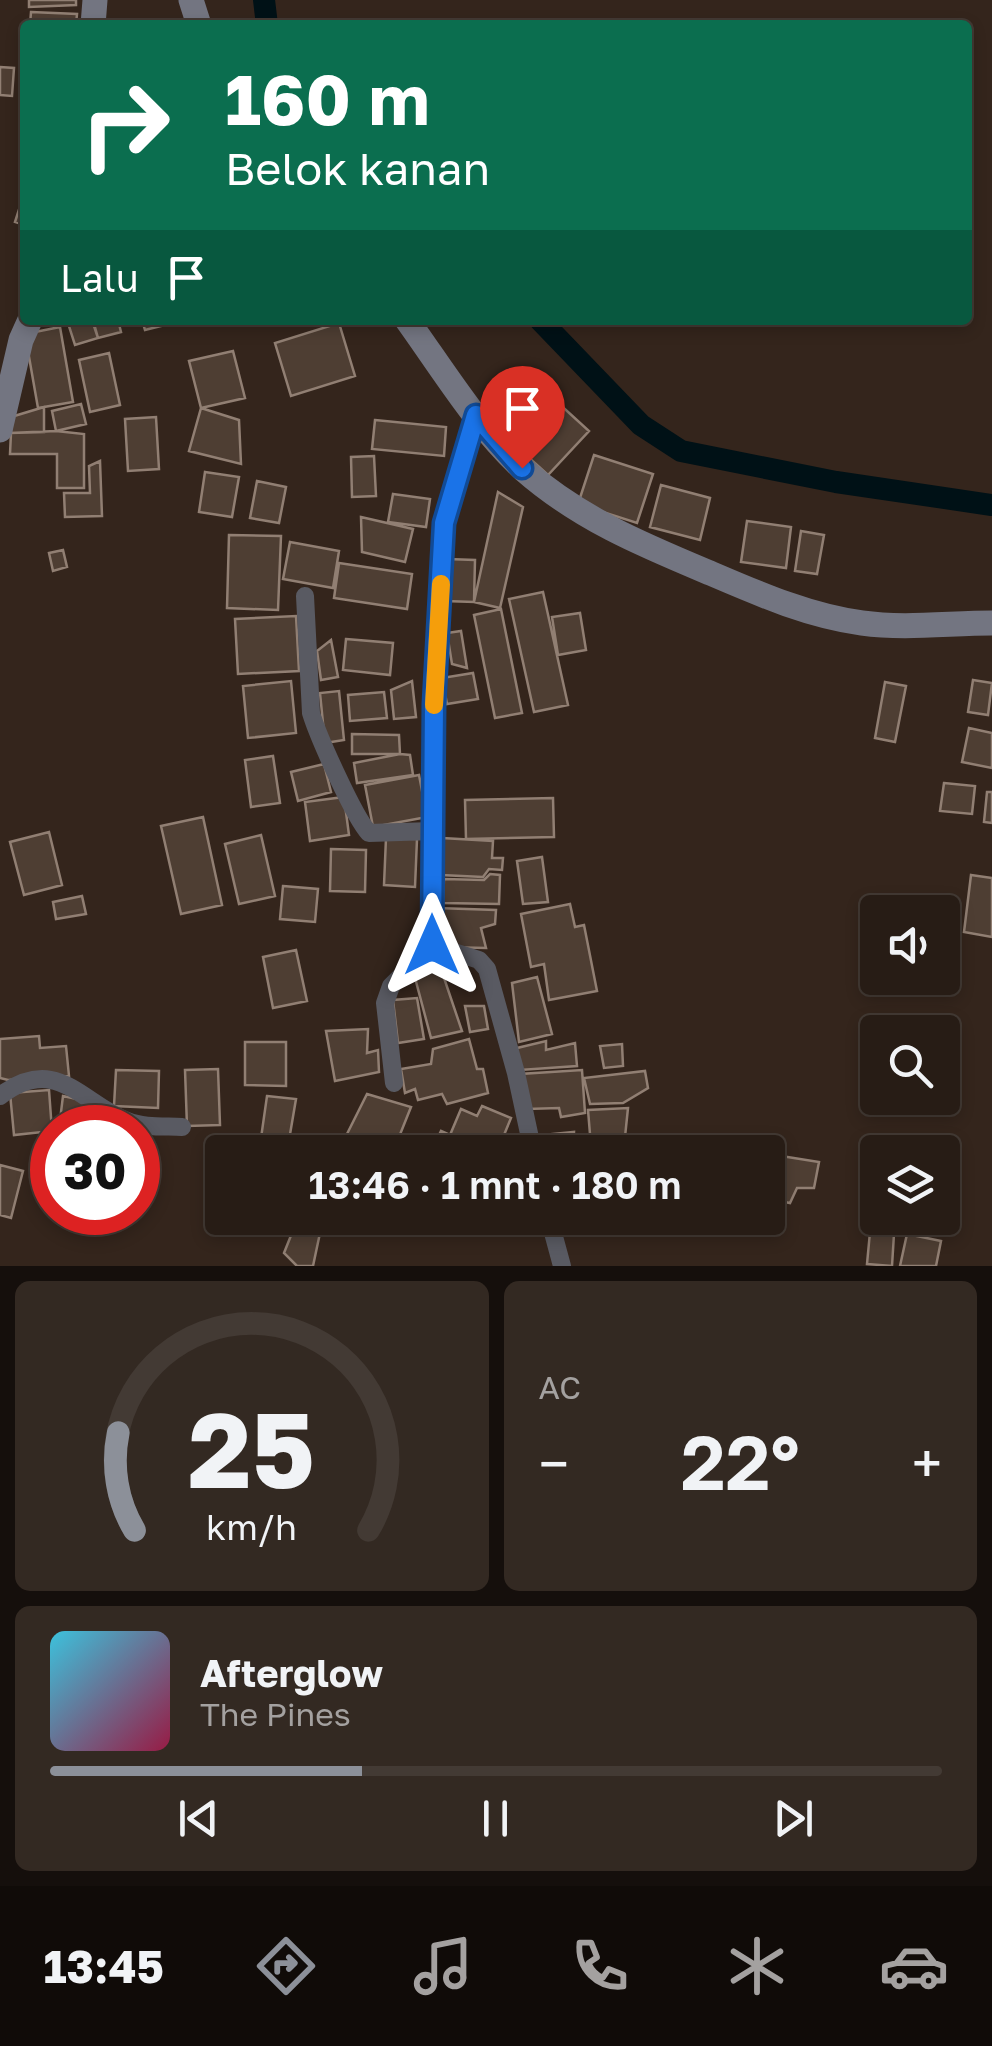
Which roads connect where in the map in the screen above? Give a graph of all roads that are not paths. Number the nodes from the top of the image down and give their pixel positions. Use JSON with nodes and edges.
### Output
{"nodes":[{"id":1,"x":28,"y":325,"type":"edge"},
{"id":2,"x":410,"y":325,"type":"edge"},
{"id":3,"x":476,"y":415,"type":"junction"},
{"id":4,"x":0,"y":430,"type":"edge"},
{"id":5,"x":305,"y":596,"type":"dead end"},
{"id":6,"x":992,"y":623,"type":"edge"},
{"id":7,"x":432,"y":831,"type":"junction"},
{"id":8,"x":432,"y":945,"type":"junction"},
{"id":9,"x":394,"y":1083,"type":"dead end"},
{"id":10,"x":0,"y":1096,"type":"edge"},
{"id":11,"x":182,"y":1126,"type":"dead end"},
{"id":12,"x":530,"y":1135,"type":"edge"},
{"id":13,"x":554,"y":1235,"type":"edge"},
{"id":14,"x":562,"y":1266,"type":"edge"}],
"edges":[{"from":1,"to":4,"type":"main road"},
{"from":2,"to":3,"type":"main road"},
{"from":3,"to":6,"type":"main road"},
{"from":3,"to":7,"type":"street"},
{"from":5,"to":7,"type":"street"},
{"from":7,"to":8,"type":"street"},
{"from":8,"to":9,"type":"street"},
{"from":8,"to":12,"type":"street"},
{"from":10,"to":11,"type":"street"},
{"from":13,"to":14,"type":"street"}]}
